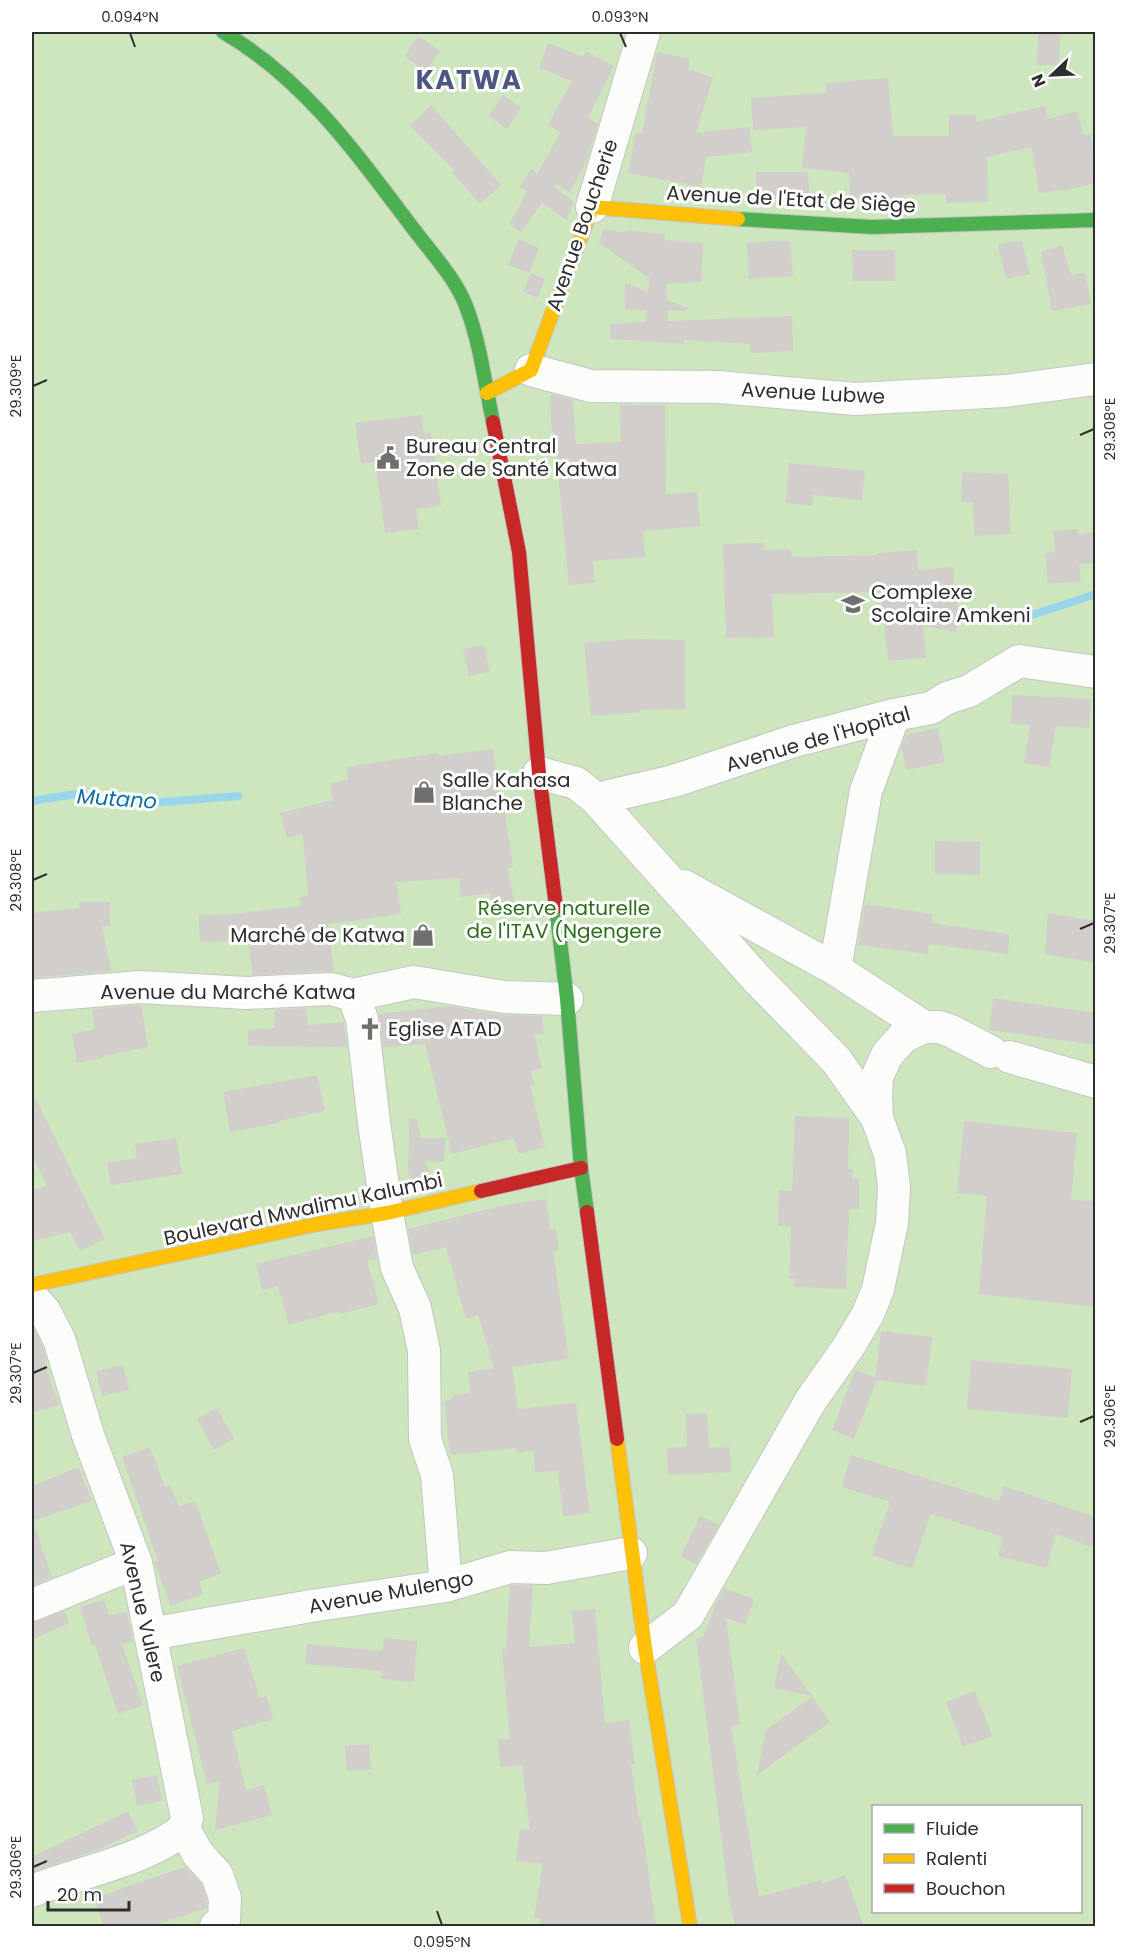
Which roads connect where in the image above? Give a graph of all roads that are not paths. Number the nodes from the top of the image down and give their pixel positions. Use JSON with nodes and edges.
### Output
{"nodes":[{"id":1,"x":223,"y":32,"type":"edge"},
{"id":2,"x":644,"y":32,"type":"edge"},
{"id":3,"x":592,"y":207,"type":"junction"},
{"id":4,"x":1095,"y":220,"type":"edge"},
{"id":5,"x":531,"y":370,"type":"junction"},
{"id":6,"x":1095,"y":379,"type":"edge"},
{"id":7,"x":487,"y":393,"type":"junction"},
{"id":8,"x":1095,"y":672,"type":"edge"},
{"id":9,"x":894,"y":715,"type":"junction"},
{"id":10,"x":539,"y":773,"type":"junction"},
{"id":11,"x":596,"y":799,"type":"junction"},
{"id":12,"x":665,"y":876,"type":"junction"},
{"id":13,"x":835,"y":969,"type":"junction"},
{"id":14,"x":353,"y":995,"type":"junction"},
{"id":15,"x":32,"y":996,"type":"edge"},
{"id":16,"x":567,"y":999,"type":"junction"},
{"id":17,"x":924,"y":1026,"type":"junction"},
{"id":18,"x":1095,"y":1082,"type":"edge"},
{"id":19,"x":877,"y":1118,"type":"junction"},
{"id":20,"x":581,"y":1168,"type":"junction"},
{"id":21,"x":387,"y":1213,"type":"junction"},
{"id":22,"x":32,"y":1285,"type":"edge"},
{"id":23,"x":32,"y":1297,"type":"edge"},
{"id":24,"x":632,"y":1552,"type":"junction"},
{"id":25,"x":136,"y":1563,"type":"junction"},
{"id":26,"x":446,"y":1586,"type":"junction"},
{"id":27,"x":32,"y":1605,"type":"edge"},
{"id":28,"x":150,"y":1634,"type":"junction"},
{"id":29,"x":645,"y":1648,"type":"junction"},
{"id":30,"x":184,"y":1829,"type":"junction"},
{"id":31,"x":32,"y":1891,"type":"edge"},
{"id":32,"x":216,"y":1926,"type":"edge"},
{"id":33,"x":690,"y":1926,"type":"edge"}],
"edges":[{"from":1,"to":7,"type":"main road"},
{"from":2,"to":3,"type":"street","name":"Avenue Boucherie"},
{"from":3,"to":4,"type":"main road","name":"Avenue de l'Etat de Siège"},
{"from":3,"to":5,"type":"main road","name":"Avenue Boucherie"},
{"from":5,"to":6,"type":"street","name":"Avenue Lubwe"},
{"from":5,"to":7,"type":"main road"},
{"from":7,"to":10,"type":"main road"},
{"from":8,"to":9,"type":"street","name":"Avenue de l'Hopital"},
{"from":9,"to":11,"type":"street","name":"Avenue de l'Hopital"},
{"from":9,"to":13,"type":"street"},
{"from":10,"to":11,"type":"street"},
{"from":10,"to":16,"type":"main road"},
{"from":11,"to":12,"type":"street"},
{"from":12,"to":13,"type":"street"},
{"from":12,"to":19,"type":"street"},
{"from":13,"to":17,"type":"street"},
{"from":14,"to":15,"type":"street","name":"Avenue du Marché Katwa"},
{"from":14,"to":16,"type":"street","name":"Avenue du Marché Katwa"},
{"from":14,"to":21,"type":"street"},
{"from":16,"to":20,"type":"main road"},
{"from":17,"to":18,"type":"street"},
{"from":17,"to":19,"type":"street"},
{"from":19,"to":29,"type":"street"},
{"from":20,"to":21,"type":"main road","name":"Boulevard Mwalimu Kalumbi"},
{"from":20,"to":24,"type":"main road"},
{"from":21,"to":22,"type":"main road","name":"Boulevard Mwalimu Kalumbi"},
{"from":21,"to":26,"type":"street"},
{"from":23,"to":25,"type":"street","name":"Avenue Vulere"},
{"from":24,"to":26,"type":"street","name":"Avenue Mulengo"},
{"from":24,"to":29,"type":"main road"},
{"from":25,"to":27,"type":"street"},
{"from":25,"to":28,"type":"street","name":"Avenue Vulere"},
{"from":26,"to":28,"type":"street","name":"Avenue Mulengo"},
{"from":28,"to":30,"type":"street","name":"Avenue Vulere"},
{"from":29,"to":33,"type":"main road"},
{"from":30,"to":31,"type":"street"},
{"from":30,"to":32,"type":"street","name":"Avenue Vulere"}]}
